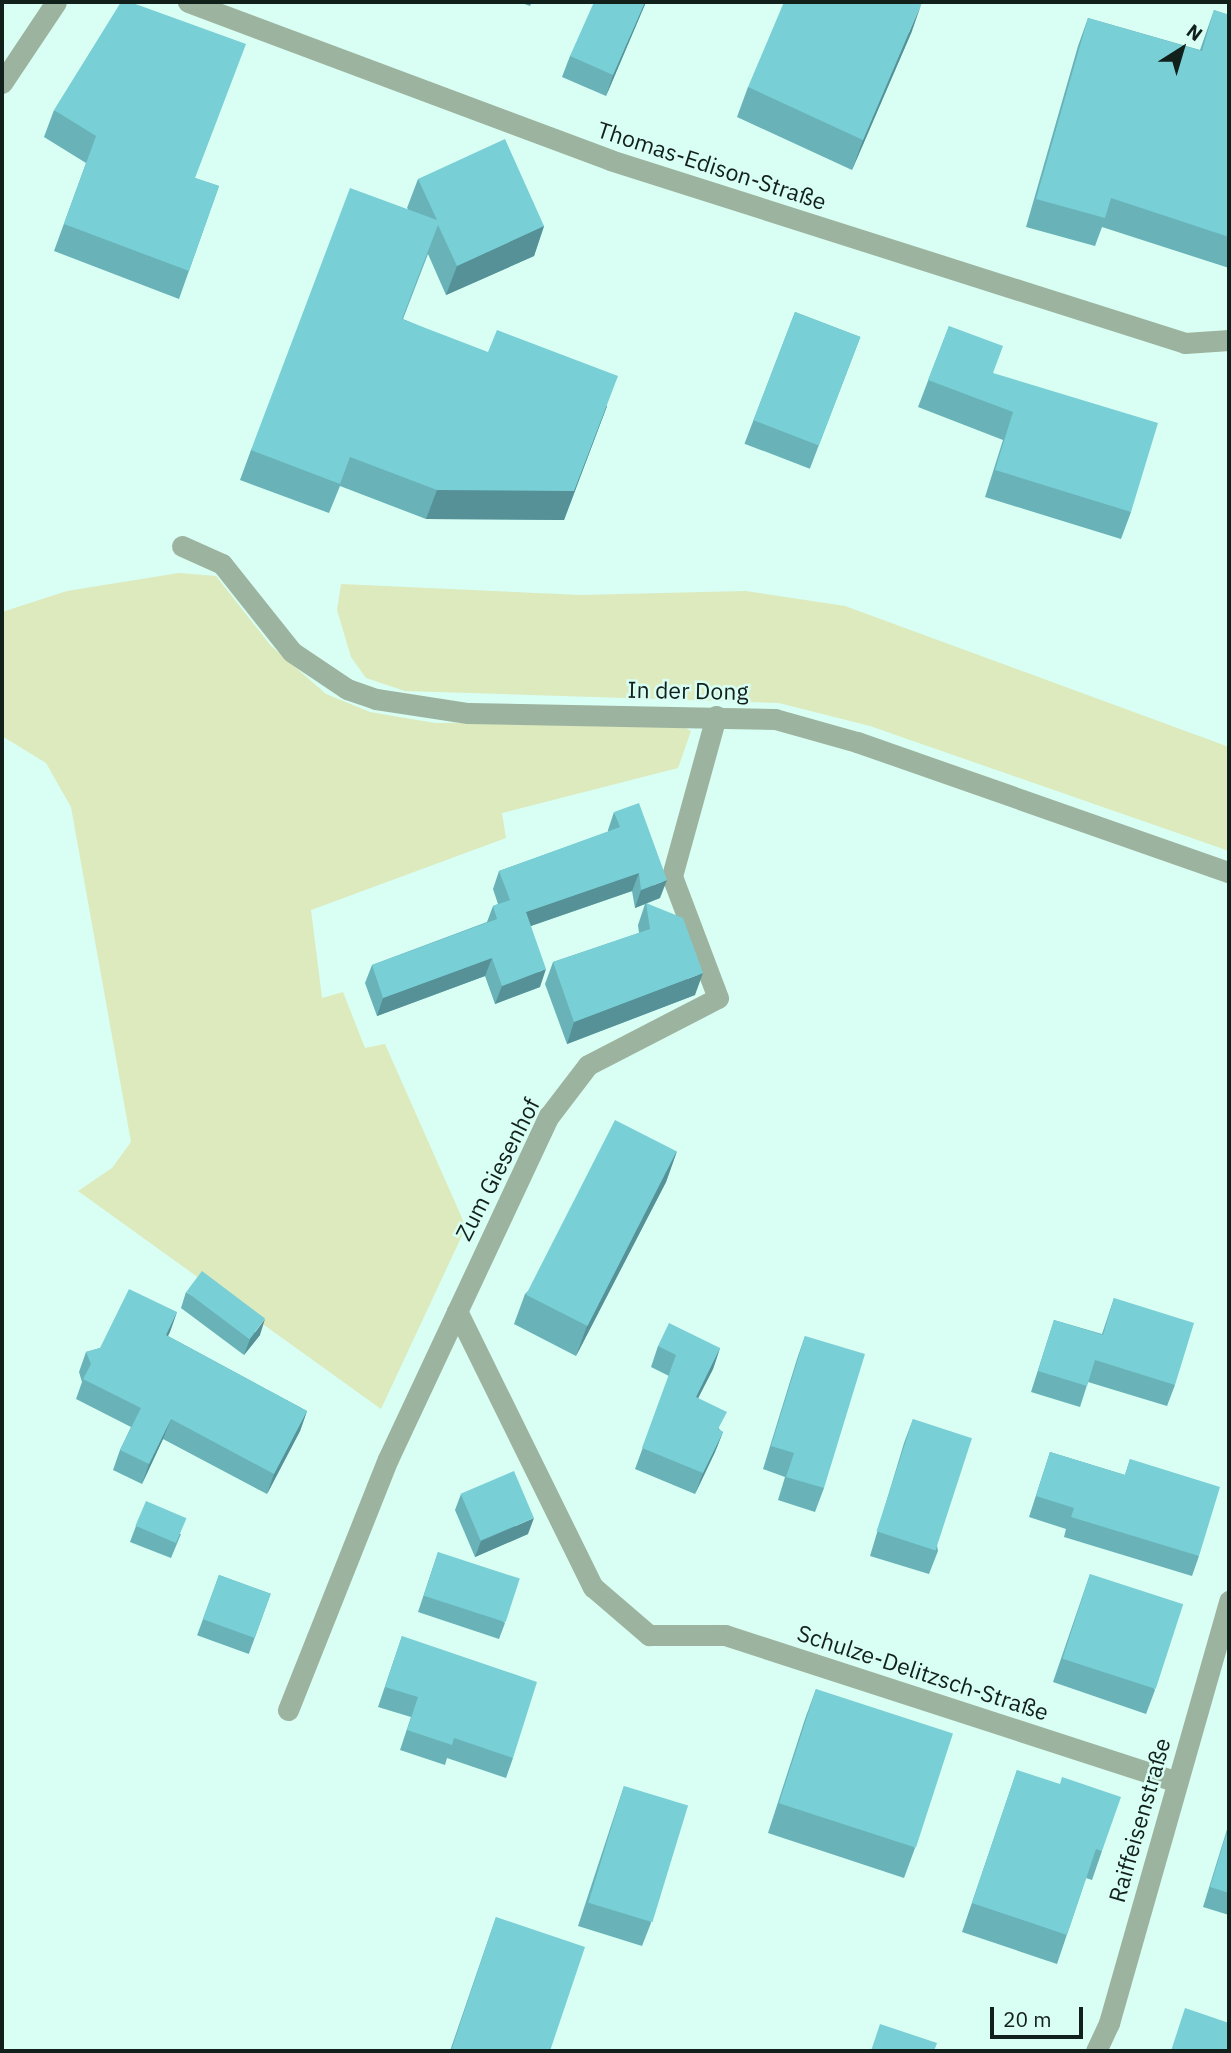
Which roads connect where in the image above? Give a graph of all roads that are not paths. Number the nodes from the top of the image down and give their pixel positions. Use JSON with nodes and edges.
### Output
{"nodes":[{"id":1,"x":56,"y":2,"type":"edge"},
{"id":2,"x":188,"y":2,"type":"edge"},
{"id":3,"x":2,"y":83,"type":"edge"},
{"id":4,"x":1229,"y":340,"type":"edge"},
{"id":5,"x":182,"y":547,"type":"dead end"},
{"id":6,"x":716,"y":716,"type":"junction"},
{"id":7,"x":1229,"y":872,"type":"edge"},
{"id":8,"x":457,"y":1311,"type":"junction"},
{"id":9,"x":1229,"y":1601,"type":"edge"},
{"id":10,"x":288,"y":1710,"type":"dead end"},
{"id":11,"x":1177,"y":1782,"type":"junction"},
{"id":12,"x":1096,"y":2051,"type":"edge"}],
"edges":[{"from":1,"to":3,"type":"street"},
{"from":2,"to":4,"type":"street","name":"Thomas-Edison-Straße"},
{"from":5,"to":6,"type":"street","name":"In der Dong"},
{"from":6,"to":7,"type":"street","name":"In der Dong"},
{"from":6,"to":8,"type":"street","name":"Zum Giesenhof"},
{"from":8,"to":10,"type":"street","name":"Zum Giesenhof"},
{"from":8,"to":11,"type":"street","name":"Schulze-Delitzsch-Straße"},
{"from":9,"to":11,"type":"street","name":"Raiffeisenstraße"},
{"from":11,"to":12,"type":"street","name":"Raiffeisenstraße"}]}
